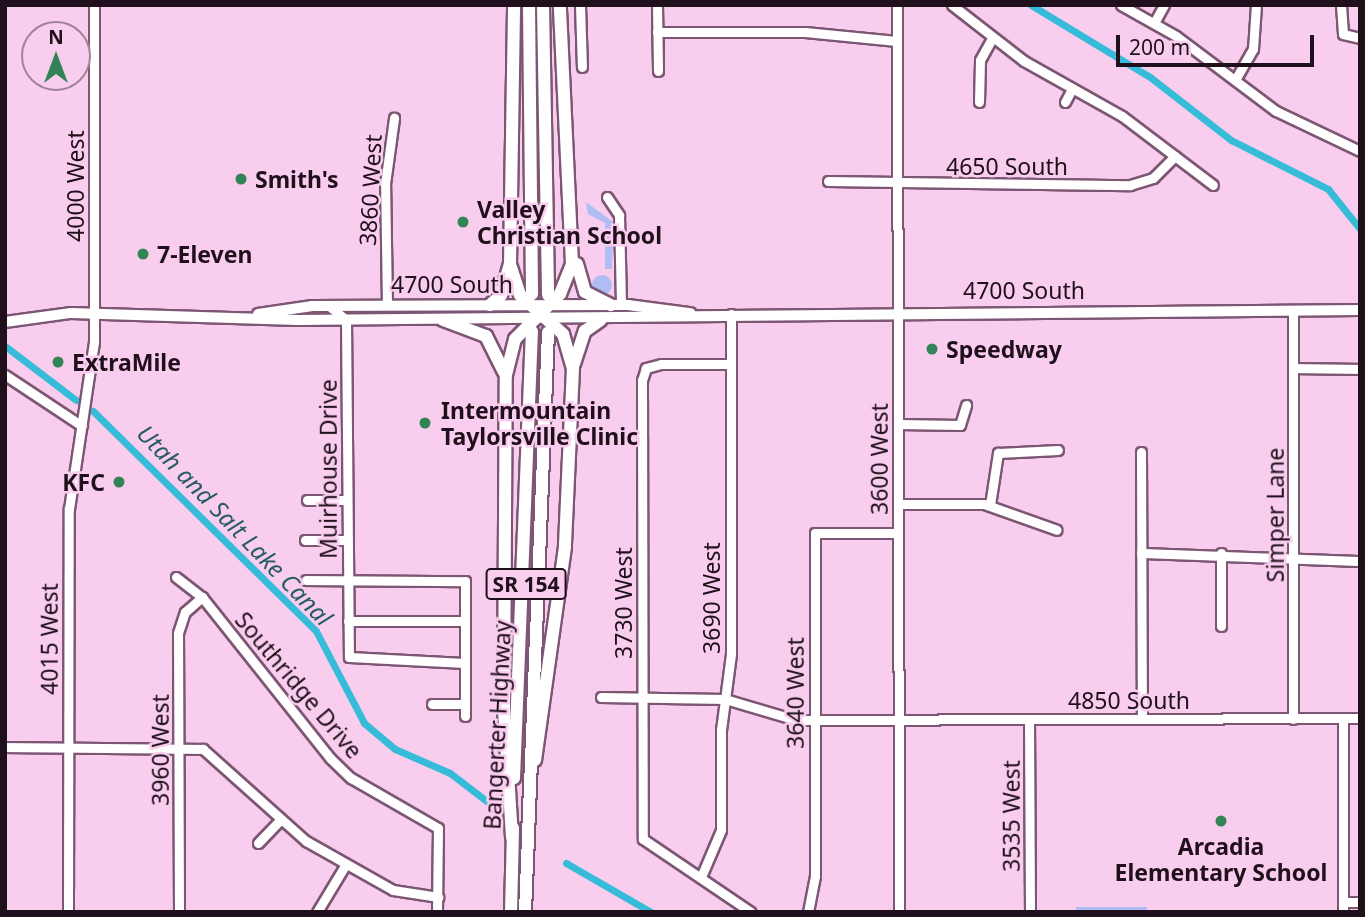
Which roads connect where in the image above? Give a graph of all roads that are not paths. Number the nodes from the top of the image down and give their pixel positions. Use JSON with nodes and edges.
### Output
{"nodes":[{"id":1,"x":94,"y":5,"type":"edge"},
{"id":2,"x":514,"y":5,"type":"edge"},
{"id":3,"x":529,"y":5,"type":"edge"},
{"id":4,"x":543,"y":5,"type":"edge"},
{"id":5,"x":560,"y":5,"type":"edge"},
{"id":6,"x":580,"y":5,"type":"edge"},
{"id":7,"x":657,"y":5,"type":"edge"},
{"id":8,"x":897,"y":5,"type":"edge"},
{"id":9,"x":952,"y":5,"type":"edge"},
{"id":10,"x":1121,"y":5,"type":"edge"},
{"id":11,"x":1164,"y":5,"type":"edge"},
{"id":12,"x":1256,"y":5,"type":"edge"},
{"id":13,"x":1341,"y":5,"type":"edge"},
{"id":14,"x":1154,"y":23,"type":"junction"},
{"id":15,"x":657,"y":32,"type":"junction"},
{"id":16,"x":993,"y":37,"type":"junction"},
{"id":17,"x":1360,"y":38,"type":"edge"},
{"id":18,"x":897,"y":41,"type":"junction"},
{"id":19,"x":582,"y":67,"type":"dead end"},
{"id":20,"x":658,"y":71,"type":"dead end"},
{"id":21,"x":1234,"y":80,"type":"junction"},
{"id":22,"x":1072,"y":89,"type":"junction"},
{"id":23,"x":979,"y":102,"type":"dead end"},
{"id":24,"x":1065,"y":102,"type":"dead end"},
{"id":25,"x":394,"y":118,"type":"dead end"},
{"id":26,"x":1359,"y":149,"type":"edge"},
{"id":27,"x":1175,"y":156,"type":"junction"},
{"id":28,"x":828,"y":181,"type":"dead end"},
{"id":29,"x":898,"y":185,"type":"junction"},
{"id":30,"x":1213,"y":185,"type":"dead end"},
{"id":31,"x":607,"y":197,"type":"dead end"},
{"id":32,"x":572,"y":240,"type":"junction"},
{"id":33,"x":510,"y":264,"type":"junction"},
{"id":34,"x":369,"y":305,"type":"junction"},
{"id":35,"x":387,"y":305,"type":"junction"},
{"id":36,"x":490,"y":305,"type":"junction"},
{"id":37,"x":616,"y":305,"type":"junction"},
{"id":38,"x":325,"y":306,"type":"junction"},
{"id":39,"x":1293,"y":310,"type":"junction"},
{"id":40,"x":1360,"y":310,"type":"edge"},
{"id":41,"x":540,"y":313,"type":"junction"},
{"id":42,"x":690,"y":313,"type":"junction"},
{"id":43,"x":731,"y":314,"type":"junction"},
{"id":44,"x":898,"y":314,"type":"junction"},
{"id":45,"x":94,"y":315,"type":"junction"},
{"id":46,"x":255,"y":315,"type":"junction"},
{"id":47,"x":346,"y":320,"type":"junction"},
{"id":48,"x":443,"y":320,"type":"junction"},
{"id":49,"x":601,"y":320,"type":"junction"},
{"id":50,"x":5,"y":322,"type":"edge"},
{"id":51,"x":730,"y":364,"type":"junction"},
{"id":52,"x":91,"y":367,"type":"joint"},
{"id":53,"x":1293,"y":368,"type":"junction"},
{"id":54,"x":1360,"y":369,"type":"edge"},
{"id":55,"x":573,"y":374,"type":"junction"},
{"id":56,"x":5,"y":375,"type":"edge"},
{"id":57,"x":506,"y":386,"type":"junction"},
{"id":58,"x":966,"y":405,"type":"dead end"},
{"id":59,"x":898,"y":424,"type":"junction"},
{"id":60,"x":82,"y":426,"type":"junction"},
{"id":61,"x":1058,"y":450,"type":"dead end"},
{"id":62,"x":1141,"y":452,"type":"dead end"},
{"id":63,"x":307,"y":500,"type":"dead end"},
{"id":64,"x":346,"y":500,"type":"junction"},
{"id":65,"x":898,"y":504,"type":"junction"},
{"id":66,"x":990,"y":505,"type":"junction"},
{"id":67,"x":1057,"y":530,"type":"dead end"},
{"id":68,"x":898,"y":533,"type":"junction"},
{"id":69,"x":305,"y":540,"type":"dead end"},
{"id":70,"x":346,"y":540,"type":"junction"},
{"id":71,"x":1141,"y":553,"type":"junction"},
{"id":72,"x":1221,"y":553,"type":"junction"},
{"id":73,"x":1295,"y":561,"type":"junction"},
{"id":74,"x":1360,"y":561,"type":"edge"},
{"id":75,"x":176,"y":577,"type":"dead end"},
{"id":76,"x":306,"y":580,"type":"dead end"},
{"id":77,"x":349,"y":580,"type":"junction"},
{"id":78,"x":202,"y":597,"type":"junction"},
{"id":79,"x":348,"y":621,"type":"junction"},
{"id":80,"x":465,"y":621,"type":"junction"},
{"id":81,"x":1221,"y":626,"type":"dead end"},
{"id":82,"x":465,"y":663,"type":"junction"},
{"id":83,"x":601,"y":697,"type":"dead end"},
{"id":84,"x":642,"y":697,"type":"junction"},
{"id":85,"x":725,"y":699,"type":"junction"},
{"id":86,"x":432,"y":704,"type":"dead end"},
{"id":87,"x":465,"y":704,"type":"junction"},
{"id":88,"x":465,"y":716,"type":"dead end"},
{"id":89,"x":1343,"y":718,"type":"junction"},
{"id":90,"x":1360,"y":718,"type":"edge"},
{"id":91,"x":814,"y":719,"type":"junction"},
{"id":92,"x":899,"y":719,"type":"junction"},
{"id":93,"x":1029,"y":719,"type":"junction"},
{"id":94,"x":1142,"y":719,"type":"junction"},
{"id":95,"x":1293,"y":719,"type":"junction"},
{"id":96,"x":5,"y":747,"type":"edge"},
{"id":97,"x":68,"y":747,"type":"junction"},
{"id":98,"x":179,"y":747,"type":"junction"},
{"id":99,"x":525,"y":812,"type":"junction"},
{"id":100,"x":280,"y":820,"type":"junction"},
{"id":101,"x":512,"y":837,"type":"junction"},
{"id":102,"x":258,"y":843,"type":"dead end"},
{"id":103,"x":346,"y":864,"type":"junction"},
{"id":104,"x":701,"y":877,"type":"junction"},
{"id":105,"x":438,"y":897,"type":"junction"},
{"id":106,"x":1360,"y":902,"type":"edge"},
{"id":107,"x":1343,"y":907,"type":"edge"},
{"id":108,"x":68,"y":912,"type":"edge"},
{"id":109,"x":179,"y":912,"type":"edge"},
{"id":110,"x":317,"y":912,"type":"edge"},
{"id":111,"x":437,"y":912,"type":"edge"},
{"id":112,"x":511,"y":912,"type":"edge"},
{"id":113,"x":525,"y":912,"type":"edge"},
{"id":114,"x":751,"y":912,"type":"edge"},
{"id":115,"x":808,"y":912,"type":"edge"},
{"id":116,"x":899,"y":912,"type":"edge"},
{"id":117,"x":1030,"y":912,"type":"edge"}],
"edges":[{"from":1,"to":45,"type":"street","name":"4000 West"},
{"from":2,"to":33,"type":"highway"},
{"from":3,"to":41,"type":"highway","name":"Bangerter Highway","number":"SR 154"},
{"from":4,"to":41,"type":"highway","name":"Bangerter Highway","number":"SR 154"},
{"from":5,"to":32,"type":"highway"},
{"from":6,"to":19,"type":"street"},
{"from":7,"to":15,"type":"street"},
{"from":8,"to":18,"type":"street","name":"3600 West"},
{"from":9,"to":16,"type":"street"},
{"from":10,"to":14,"type":"street"},
{"from":11,"to":14,"type":"street"},
{"from":12,"to":21,"type":"street"},
{"from":13,"to":17,"type":"street"},
{"from":14,"to":21,"type":"street"},
{"from":15,"to":18,"type":"street"},
{"from":15,"to":20,"type":"street"},
{"from":16,"to":22,"type":"street"},
{"from":16,"to":23,"type":"street"},
{"from":18,"to":29,"type":"street","name":"3600 West"},
{"from":21,"to":26,"type":"street"},
{"from":22,"to":24,"type":"street"},
{"from":22,"to":27,"type":"street"},
{"from":25,"to":35,"type":"street","name":"3860 West"},
{"from":27,"to":29,"type":"street","name":"4650 South"},
{"from":27,"to":30,"type":"street"},
{"from":28,"to":29,"type":"street","name":"4650 South"},
{"from":29,"to":44,"type":"street","name":"3600 West"},
{"from":31,"to":37,"type":"street"},
{"from":32,"to":37,"type":"highway"},
{"from":32,"to":41,"type":"highway"},
{"from":33,"to":36,"type":"highway"},
{"from":33,"to":41,"type":"highway"},
{"from":34,"to":35,"type":"main road","name":"4700 South"},
{"from":34,"to":38,"type":"main road","name":"4700 South"},
{"from":34,"to":47,"type":"street"},
{"from":35,"to":36,"type":"main road","name":"4700 South"},
{"from":36,"to":41,"type":"main road","name":"4700 South"},
{"from":37,"to":41,"type":"main road","name":"4700 South"},
{"from":37,"to":42,"type":"main road","name":"4700 South"},
{"from":38,"to":46,"type":"main road","name":"4700 South"},
{"from":38,"to":47,"type":"street"},
{"from":39,"to":40,"type":"main road","name":"4700 South"},
{"from":39,"to":44,"type":"main road","name":"4700 South"},
{"from":39,"to":53,"type":"street","name":"Simper Lane"},
{"from":41,"to":48,"type":"main road","name":"4700 South"},
{"from":41,"to":49,"type":"main road","name":"4700 South"},
{"from":41,"to":55,"type":"highway"},
{"from":41,"to":57,"type":"highway"},
{"from":41,"to":99,"type":"highway","name":"Bangerter Highway","number":"SR 154"},
{"from":41,"to":101,"type":"highway","name":"Bangerter Highway","number":"SR 154"},
{"from":42,"to":43,"type":"main road","name":"4700 South"},
{"from":42,"to":49,"type":"main road","name":"4700 South"},
{"from":43,"to":44,"type":"main road","name":"4700 South"},
{"from":43,"to":51,"type":"street","name":"3690 West"},
{"from":44,"to":59,"type":"street","name":"3600 West"},
{"from":45,"to":46,"type":"main road","name":"4700 South"},
{"from":45,"to":50,"type":"main road","name":"4700 South"},
{"from":45,"to":52,"type":"street","name":"4000 West"},
{"from":46,"to":47,"type":"main road","name":"4700 South"},
{"from":47,"to":48,"type":"main road","name":"4700 South"},
{"from":47,"to":64,"type":"street","name":"Muirhouse Drive"},
{"from":48,"to":57,"type":"highway"},
{"from":49,"to":55,"type":"highway"},
{"from":51,"to":84,"type":"street","name":"3730 West"},
{"from":51,"to":85,"type":"street","name":"3690 West"},
{"from":52,"to":60,"type":"street","name":"4015 West"},
{"from":53,"to":54,"type":"street"},
{"from":53,"to":73,"type":"street","name":"Simper Lane"},
{"from":55,"to":99,"type":"highway"},
{"from":56,"to":60,"type":"street"},
{"from":57,"to":101,"type":"highway"},
{"from":58,"to":59,"type":"street"},
{"from":59,"to":65,"type":"street","name":"3600 West"},
{"from":60,"to":97,"type":"street","name":"4015 West"},
{"from":61,"to":66,"type":"street"},
{"from":62,"to":71,"type":"street"},
{"from":63,"to":64,"type":"street"},
{"from":64,"to":70,"type":"street","name":"Muirhouse Drive"},
{"from":65,"to":66,"type":"street"},
{"from":65,"to":68,"type":"street","name":"3600 West"},
{"from":66,"to":67,"type":"street"},
{"from":68,"to":91,"type":"street","name":"3640 West"},
{"from":68,"to":92,"type":"street","name":"3600 West"},
{"from":69,"to":70,"type":"street"},
{"from":70,"to":77,"type":"street","name":"Muirhouse Drive"},
{"from":71,"to":72,"type":"street"},
{"from":71,"to":94,"type":"street"},
{"from":72,"to":73,"type":"street"},
{"from":72,"to":81,"type":"street"},
{"from":73,"to":74,"type":"street"},
{"from":73,"to":95,"type":"street","name":"Simper Lane"},
{"from":75,"to":78,"type":"street","name":"Southridge Drive"},
{"from":76,"to":77,"type":"street"},
{"from":77,"to":79,"type":"street","name":"Muirhouse Drive"},
{"from":77,"to":80,"type":"street"},
{"from":78,"to":98,"type":"street","name":"3960 West"},
{"from":78,"to":105,"type":"street","name":"Southridge Drive"},
{"from":79,"to":80,"type":"street"},
{"from":79,"to":82,"type":"street","name":"Muirhouse Drive"},
{"from":80,"to":82,"type":"street"},
{"from":82,"to":87,"type":"street"},
{"from":83,"to":84,"type":"street","name":"4850 South"},
{"from":84,"to":85,"type":"street","name":"4850 South"},
{"from":84,"to":104,"type":"street","name":"3730 West"},
{"from":85,"to":91,"type":"street","name":"4850 South"},
{"from":85,"to":104,"type":"street","name":"3690 West"},
{"from":86,"to":87,"type":"street"},
{"from":87,"to":88,"type":"street"},
{"from":89,"to":90,"type":"street","name":"4850 South"},
{"from":89,"to":95,"type":"street","name":"4850 South"},
{"from":89,"to":107,"type":"street"},
{"from":91,"to":92,"type":"street","name":"4850 South"},
{"from":91,"to":115,"type":"street","name":"3640 West"},
{"from":92,"to":93,"type":"street","name":"4850 South"},
{"from":92,"to":116,"type":"street","name":"3600 West"},
{"from":93,"to":94,"type":"street","name":"4850 South"},
{"from":93,"to":117,"type":"street","name":"3535 West"},
{"from":94,"to":95,"type":"street","name":"4850 South"},
{"from":96,"to":97,"type":"street"},
{"from":97,"to":98,"type":"street"},
{"from":97,"to":108,"type":"street","name":"4015 West"},
{"from":98,"to":100,"type":"street"},
{"from":98,"to":109,"type":"street","name":"3960 West"},
{"from":99,"to":113,"type":"highway","name":"Bangerter Highway","number":"SR 154"},
{"from":100,"to":102,"type":"street"},
{"from":100,"to":103,"type":"street"},
{"from":101,"to":112,"type":"highway","name":"Bangerter Highway","number":"SR 154"},
{"from":103,"to":105,"type":"street"},
{"from":103,"to":110,"type":"street"},
{"from":104,"to":114,"type":"street"},
{"from":105,"to":111,"type":"street","name":"Southridge Drive"},
{"from":106,"to":107,"type":"street"}]}
